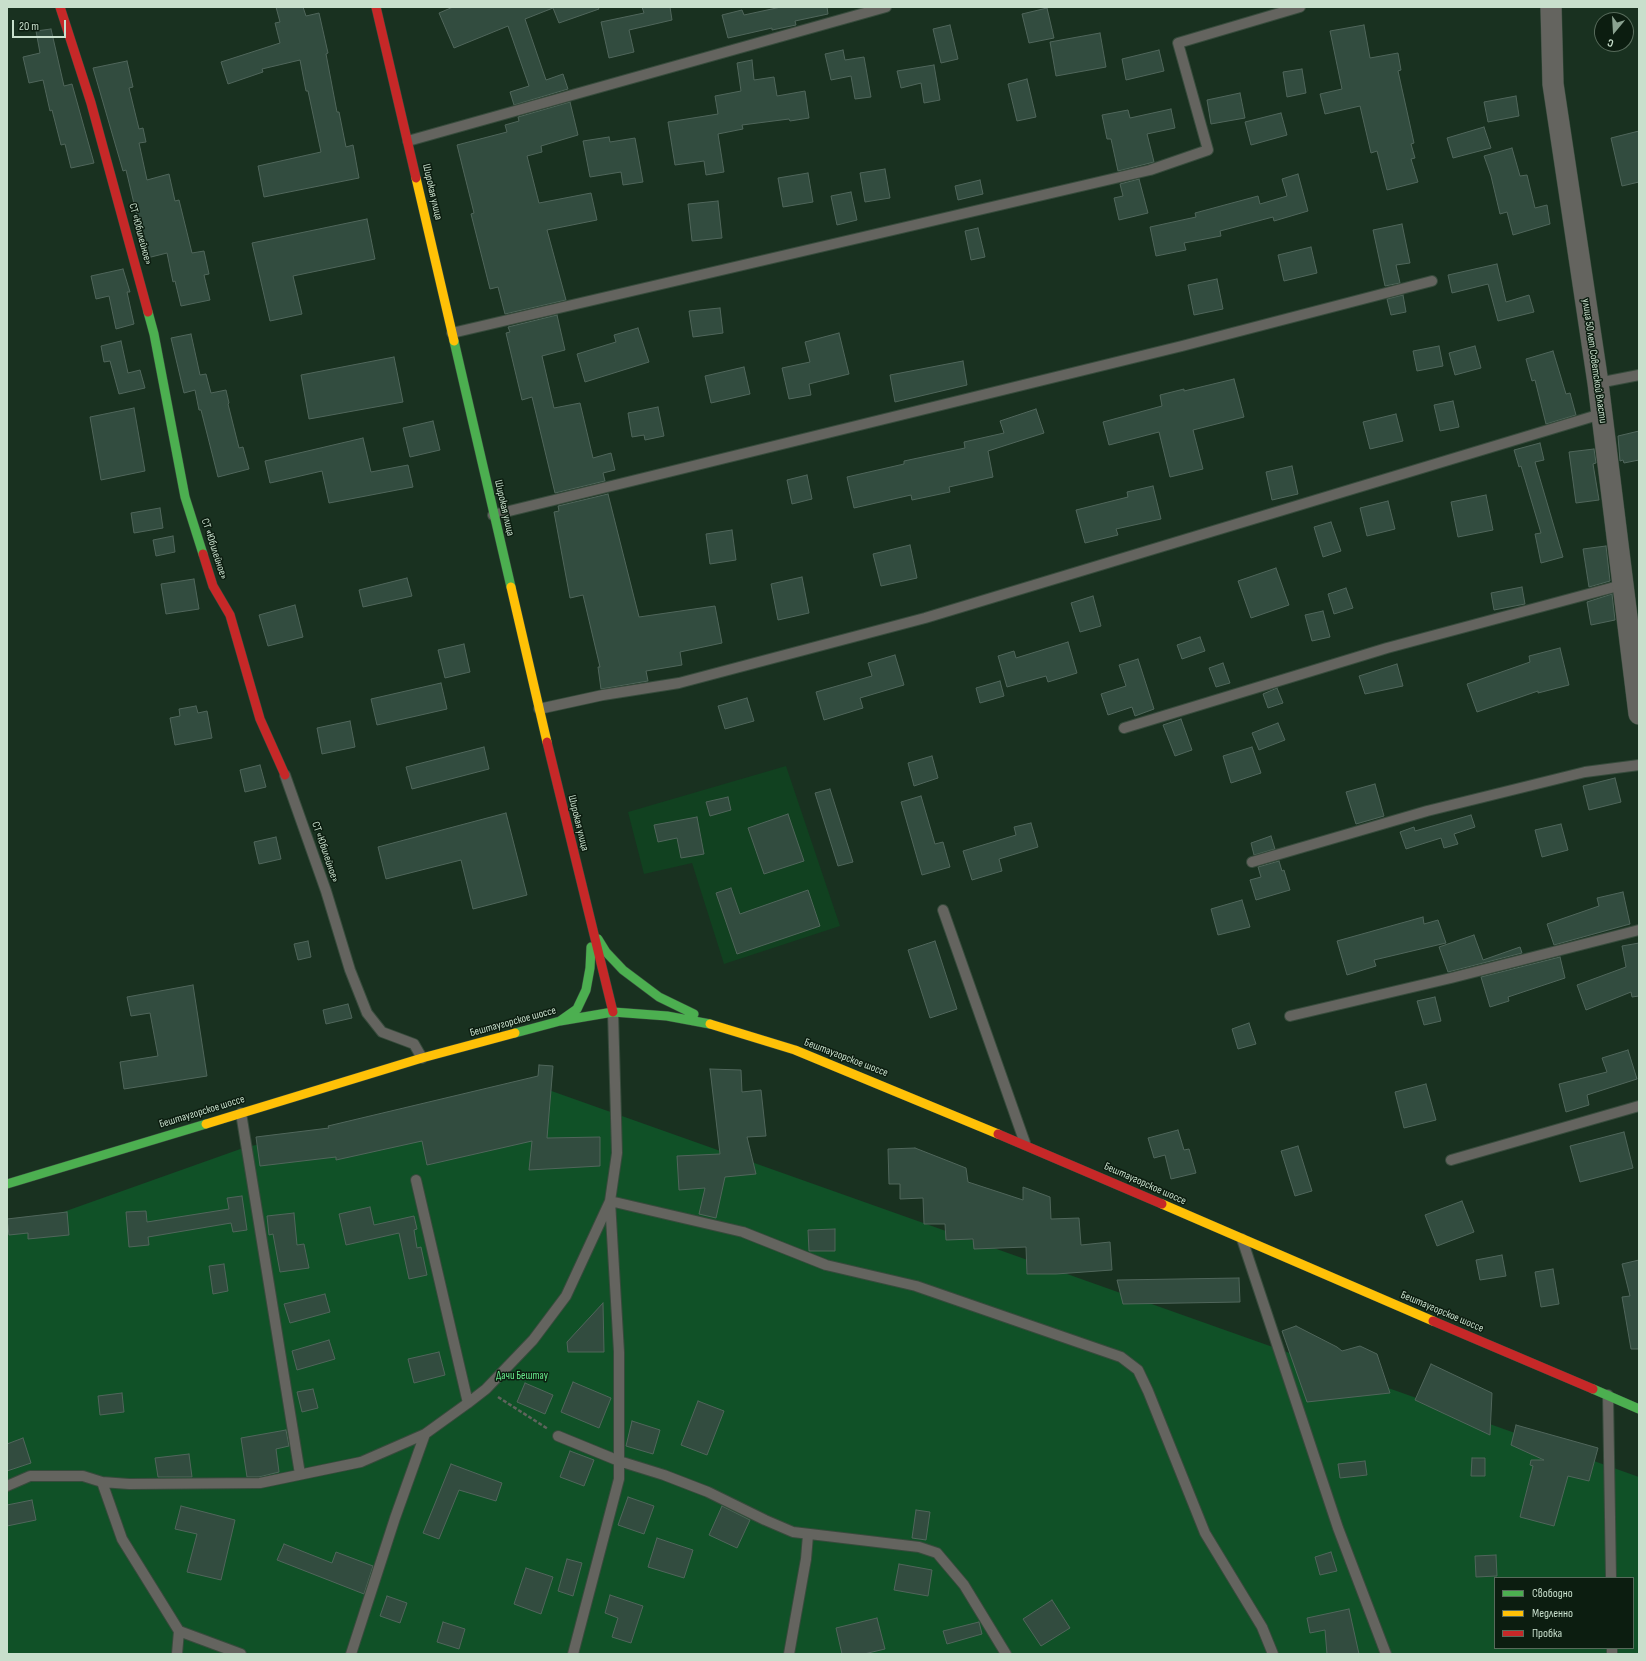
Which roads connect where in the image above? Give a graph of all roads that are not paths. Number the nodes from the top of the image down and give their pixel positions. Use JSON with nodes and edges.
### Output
{"nodes":[{"id":1,"x":60,"y":7,"type":"edge"},
{"id":2,"x":376,"y":7,"type":"edge"},
{"id":3,"x":886,"y":7,"type":"edge"},
{"id":4,"x":1300,"y":7,"type":"edge"},
{"id":5,"x":1551,"y":7,"type":"edge"},
{"id":6,"x":408,"y":141,"type":"junction"},
{"id":7,"x":1432,"y":281,"type":"dead end"},
{"id":8,"x":452,"y":334,"type":"junction"},
{"id":9,"x":1639,"y":375,"type":"edge"},
{"id":10,"x":1598,"y":383,"type":"junction"},
{"id":11,"x":1601,"y":414,"type":"junction"},
{"id":12,"x":493,"y":515,"type":"junction"},
{"id":13,"x":1622,"y":585,"type":"junction"},
{"id":14,"x":1633,"y":609,"type":"edge"},
{"id":15,"x":539,"y":709,"type":"junction"},
{"id":16,"x":1639,"y":714,"type":"edge"},
{"id":17,"x":1124,"y":728,"type":"dead end"},
{"id":18,"x":1639,"y":765,"type":"edge"},
{"id":19,"x":285,"y":774,"type":"joint"},
{"id":20,"x":1252,"y":862,"type":"dead end"},
{"id":21,"x":943,"y":910,"type":"dead end"},
{"id":22,"x":592,"y":930,"type":"junction"},
{"id":23,"x":1639,"y":930,"type":"edge"},
{"id":24,"x":614,"y":1012,"type":"junction"},
{"id":25,"x":1290,"y":1016,"type":"dead end"},
{"id":26,"x":560,"y":1021,"type":"junction"},
{"id":27,"x":717,"y":1025,"type":"junction"},
{"id":28,"x":422,"y":1058,"type":"junction"},
{"id":29,"x":1639,"y":1106,"type":"edge"},
{"id":30,"x":241,"y":1113,"type":"junction"},
{"id":31,"x":1026,"y":1145,"type":"junction"},
{"id":32,"x":1451,"y":1160,"type":"dead end"},
{"id":33,"x":416,"y":1180,"type":"dead end"},
{"id":34,"x":7,"y":1184,"type":"edge"},
{"id":35,"x":610,"y":1201,"type":"junction"},
{"id":36,"x":1242,"y":1239,"type":"junction"},
{"id":37,"x":1608,"y":1395,"type":"junction"},
{"id":38,"x":468,"y":1403,"type":"junction"},
{"id":39,"x":1639,"y":1409,"type":"edge"},
{"id":40,"x":425,"y":1434,"type":"junction"},
{"id":41,"x":558,"y":1436,"type":"road end"},
{"id":42,"x":620,"y":1461,"type":"junction"},
{"id":43,"x":300,"y":1474,"type":"junction"},
{"id":44,"x":102,"y":1482,"type":"junction"},
{"id":45,"x":7,"y":1486,"type":"edge"},
{"id":46,"x":808,"y":1535,"type":"junction"},
{"id":47,"x":1611,"y":1577,"type":"edge"},
{"id":48,"x":179,"y":1632,"type":"junction"},
{"id":49,"x":177,"y":1654,"type":"edge"},
{"id":50,"x":241,"y":1654,"type":"edge"},
{"id":51,"x":351,"y":1654,"type":"edge"},
{"id":52,"x":573,"y":1654,"type":"edge"},
{"id":53,"x":789,"y":1654,"type":"edge"},
{"id":54,"x":1006,"y":1654,"type":"edge"},
{"id":55,"x":1273,"y":1654,"type":"edge"},
{"id":56,"x":1386,"y":1654,"type":"edge"}],
"edges":[{"from":1,"to":19,"type":"main road","name":"СТ «Юбилейное»"},
{"from":2,"to":6,"type":"main road","name":"Широкая улица"},
{"from":3,"to":6,"type":"lane"},
{"from":4,"to":8,"type":"lane"},
{"from":5,"to":10,"type":"street","name":"улица 50 лет Советской Власти"},
{"from":6,"to":8,"type":"main road","name":"Широкая улица"},
{"from":7,"to":12,"type":"lane"},
{"from":8,"to":12,"type":"main road","name":"Широкая улица"},
{"from":9,"to":10,"type":"lane"},
{"from":10,"to":11,"type":"street","name":"улица 50 лет Советской Власти"},
{"from":11,"to":13,"type":"street","name":"улица 50 лет Советской Власти"},
{"from":11,"to":15,"type":"lane"},
{"from":12,"to":15,"type":"main road","name":"Широкая улица"},
{"from":13,"to":14,"type":"street","name":"улица 50 лет Советской Власти"},
{"from":13,"to":17,"type":"lane"},
{"from":14,"to":16,"type":"street","name":"улица 50 лет Советской Власти"},
{"from":15,"to":22,"type":"main road","name":"Широкая улица"},
{"from":18,"to":20,"type":"lane"},
{"from":19,"to":28,"type":"lane","name":"СТ «Юбилейное»"},
{"from":21,"to":31,"type":"lane"},
{"from":22,"to":24,"type":"main road","name":"Широкая улица"},
{"from":22,"to":26,"type":"main road"},
{"from":22,"to":27,"type":"main road"},
{"from":23,"to":25,"type":"lane"},
{"from":24,"to":26,"type":"main road","name":"Бештаугорское шоссе"},
{"from":24,"to":27,"type":"main road","name":"Бештаугорское шоссе"},
{"from":24,"to":35,"type":"lane"},
{"from":26,"to":28,"type":"main road","name":"Бештаугорское шоссе"},
{"from":27,"to":31,"type":"main road","name":"Бештаугорское шоссе"},
{"from":28,"to":30,"type":"main road","name":"Бештаугорское шоссе"},
{"from":29,"to":32,"type":"lane"},
{"from":30,"to":34,"type":"main road","name":"Бештаугорское шоссе"},
{"from":30,"to":43,"type":"lane"},
{"from":31,"to":36,"type":"main road","name":"Бештаугорское шоссе"},
{"from":33,"to":38,"type":"lane"},
{"from":35,"to":38,"type":"lane"},
{"from":35,"to":42,"type":"lane"},
{"from":35,"to":55,"type":"lane"},
{"from":36,"to":37,"type":"main road","name":"Бештаугорское шоссе"},
{"from":36,"to":56,"type":"lane"},
{"from":37,"to":39,"type":"main road","name":"Бештаугорское шоссе"},
{"from":37,"to":47,"type":"lane"},
{"from":38,"to":40,"type":"lane"},
{"from":40,"to":43,"type":"lane"},
{"from":40,"to":51,"type":"lane"},
{"from":41,"to":42,"type":"lane"},
{"from":42,"to":46,"type":"lane"},
{"from":42,"to":52,"type":"lane"},
{"from":43,"to":44,"type":"lane"},
{"from":44,"to":45,"type":"lane"},
{"from":44,"to":48,"type":"lane"},
{"from":46,"to":53,"type":"lane"},
{"from":46,"to":54,"type":"lane"},
{"from":48,"to":49,"type":"lane"},
{"from":48,"to":50,"type":"lane"}]}
